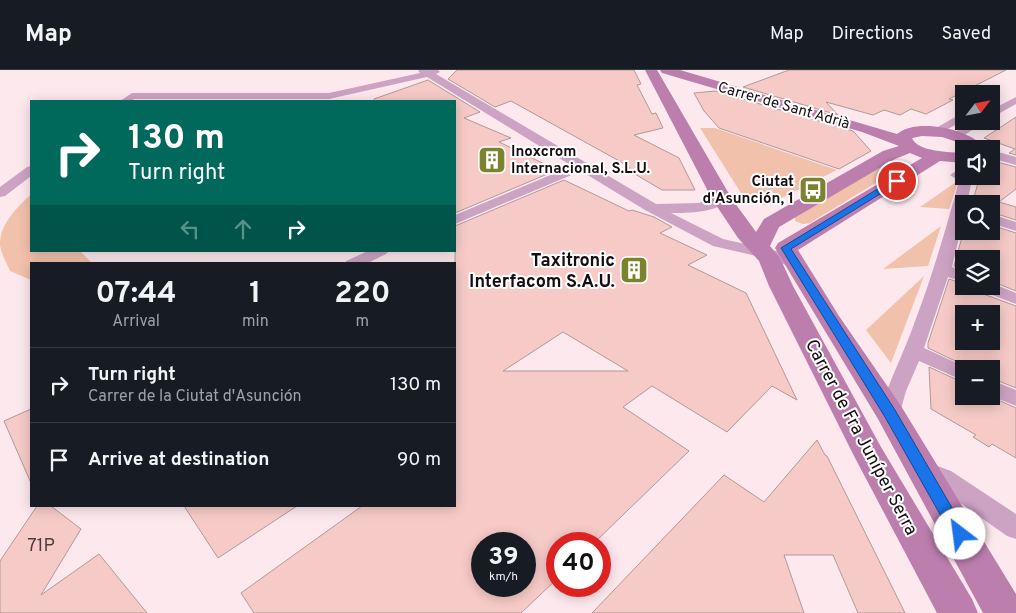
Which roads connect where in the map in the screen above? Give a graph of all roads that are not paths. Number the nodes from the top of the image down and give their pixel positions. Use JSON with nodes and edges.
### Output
{"nodes":[{"id":1,"x":443,"y":70,"type":"edge"},
{"id":2,"x":651,"y":70,"type":"edge"},
{"id":3,"x":666,"y":70,"type":"edge"},
{"id":4,"x":686,"y":70,"type":"edge"},
{"id":5,"x":426,"y":72,"type":"edge"},
{"id":6,"x":128,"y":99,"type":"edge"},
{"id":7,"x":1016,"y":100,"type":"edge"},
{"id":8,"x":1000,"y":110,"type":"edge"},
{"id":9,"x":955,"y":121,"type":"edge"},
{"id":10,"x":966,"y":130,"type":"edge"},
{"id":11,"x":935,"y":132,"type":"junction"},
{"id":12,"x":956,"y":136,"type":"junction"},
{"id":13,"x":908,"y":140,"type":"junction"},
{"id":14,"x":965,"y":140,"type":"edge"},
{"id":15,"x":938,"y":156,"type":"junction"},
{"id":16,"x":955,"y":157,"type":"edge"},
{"id":17,"x":1000,"y":157,"type":"edge"},
{"id":18,"x":1016,"y":161,"type":"edge"},
{"id":19,"x":582,"y":166,"type":"junction"},
{"id":20,"x":30,"y":171,"type":"edge"},
{"id":21,"x":0,"y":193,"type":"edge"},
{"id":22,"x":722,"y":199,"type":"junction"},
{"id":23,"x":650,"y":207,"type":"junction"},
{"id":24,"x":456,"y":220,"type":"edge"},
{"id":25,"x":1000,"y":221,"type":"edge"},
{"id":26,"x":1016,"y":227,"type":"edge"},
{"id":27,"x":955,"y":230,"type":"edge"},
{"id":28,"x":379,"y":252,"type":"edge"},
{"id":29,"x":774,"y":254,"type":"junction"},
{"id":30,"x":356,"y":262,"type":"edge"},
{"id":31,"x":943,"y":269,"type":"junction"},
{"id":32,"x":955,"y":274,"type":"edge"},
{"id":33,"x":1000,"y":292,"type":"edge"},
{"id":34,"x":1016,"y":299,"type":"edge"},
{"id":35,"x":914,"y":351,"type":"junction"},
{"id":36,"x":955,"y":370,"type":"edge"},
{"id":37,"x":1000,"y":391,"type":"edge"},
{"id":38,"x":1016,"y":399,"type":"edge"},
{"id":39,"x":890,"y":414,"type":"junction"},
{"id":40,"x":922,"y":470,"type":"junction"},
{"id":41,"x":1016,"y":528,"type":"edge"},
{"id":42,"x":958,"y":613,"type":"edge"},
{"id":43,"x":1005,"y":613,"type":"edge"}],
"edges":[{"from":1,"to":5,"type":"street"},
{"from":2,"to":22,"type":"street","name":"Carrer de Fra Juníper Serra"},
{"from":3,"to":13,"type":"street","name":"Carrer de Sant Adrià"},
{"from":4,"to":13,"type":"street","name":"Carrer de Sant Adrià"},
{"from":5,"to":6,"type":"street"},
{"from":5,"to":19,"type":"street"},
{"from":7,"to":8,"type":"street"},
{"from":9,"to":11,"type":"street"},
{"from":10,"to":12,"type":"street"},
{"from":11,"to":12,"type":"street"},
{"from":11,"to":13,"type":"street"},
{"from":12,"to":14,"type":"street"},
{"from":13,"to":15,"type":"street"},
{"from":13,"to":29,"type":"street"},
{"from":15,"to":16,"type":"street"},
{"from":15,"to":29,"type":"street"},
{"from":17,"to":18,"type":"street"},
{"from":19,"to":23,"type":"street"},
{"from":19,"to":24,"type":"street"},
{"from":20,"to":21,"type":"street"},
{"from":22,"to":23,"type":"street"},
{"from":22,"to":29,"type":"street","name":"Carrer de Fra Juníper Serra"},
{"from":23,"to":29,"type":"street"},
{"from":25,"to":26,"type":"street"},
{"from":27,"to":31,"type":"street"},
{"from":28,"to":30,"type":"street"},
{"from":29,"to":39,"type":"street","name":"Carrer de Fra Juníper Serra"},
{"from":29,"to":42,"type":"street","name":"Carrer de Fra Juníper Serra"},
{"from":31,"to":32,"type":"street"},
{"from":31,"to":35,"type":"street"},
{"from":33,"to":34,"type":"street"},
{"from":35,"to":36,"type":"street"},
{"from":35,"to":39,"type":"street"},
{"from":37,"to":38,"type":"street"},
{"from":39,"to":40,"type":"street","name":"Carrer de Fra Juníper Serra"},
{"from":40,"to":41,"type":"street"},
{"from":40,"to":43,"type":"street","name":"Carrer de Fra Juníper Serra"}]}
